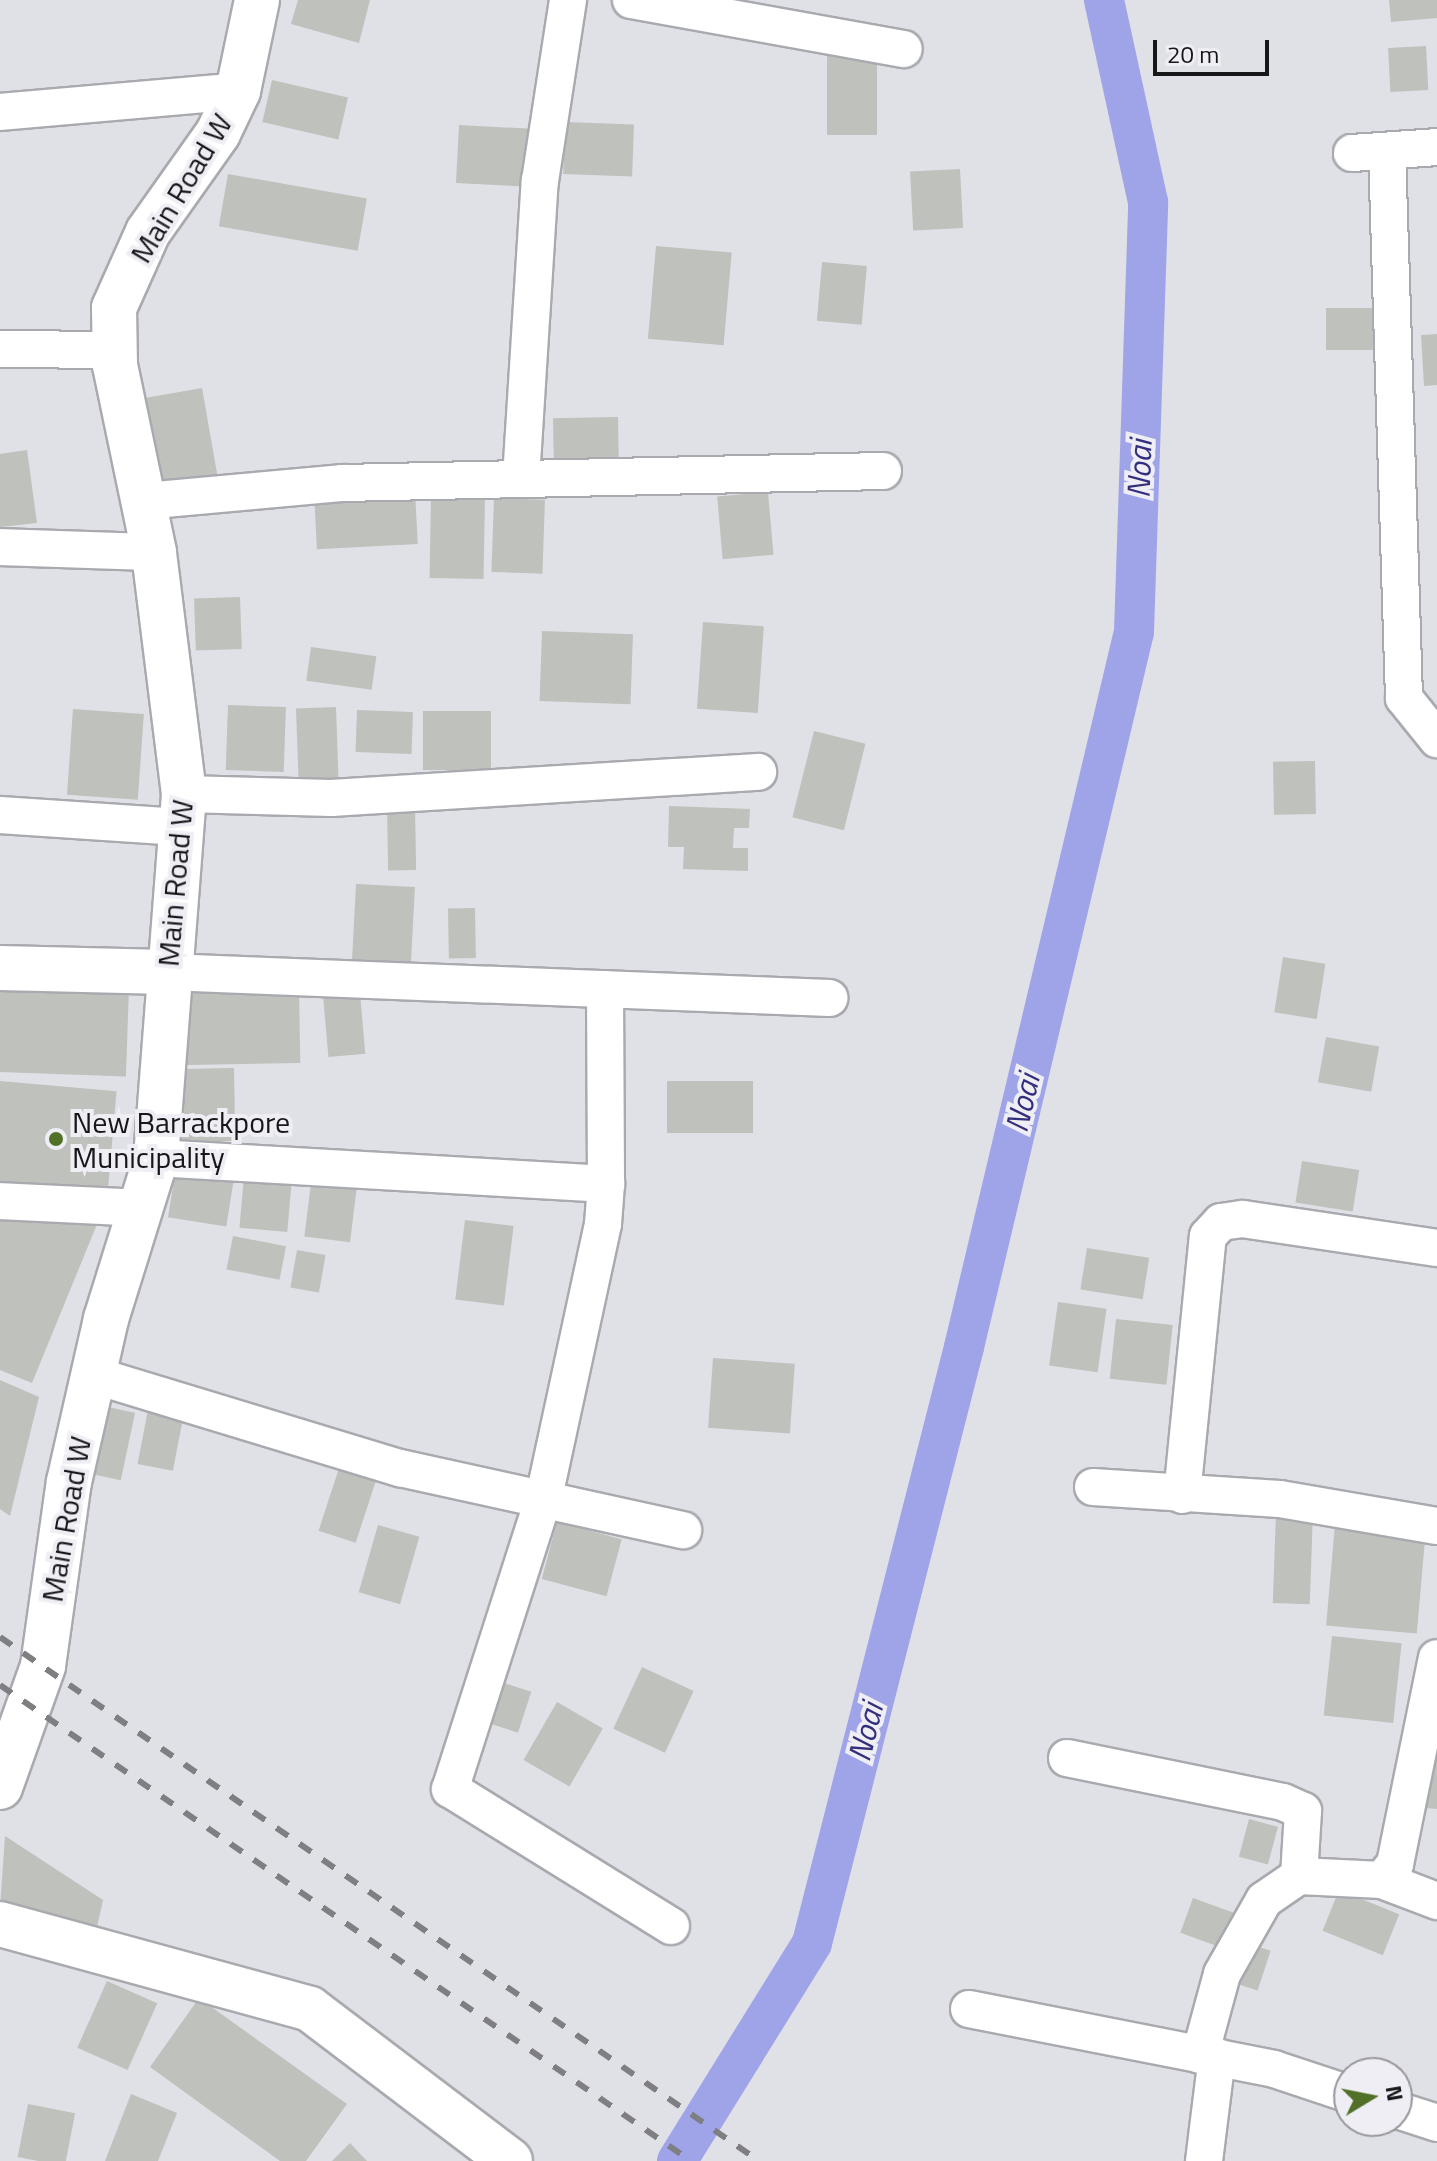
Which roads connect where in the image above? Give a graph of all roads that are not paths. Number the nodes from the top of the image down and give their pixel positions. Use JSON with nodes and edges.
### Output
{"nodes":[{"id":1,"x":257,"y":0,"type":"edge"},
{"id":2,"x":568,"y":0,"type":"edge"},
{"id":3,"x":631,"y":0,"type":"edge"},
{"id":4,"x":904,"y":49,"type":"dead end"},
{"id":5,"x":238,"y":91,"type":"junction"},
{"id":6,"x":0,"y":112,"type":"edge"},
{"id":7,"x":1437,"y":147,"type":"edge"},
{"id":8,"x":0,"y":349,"type":"edge"},
{"id":9,"x":114,"y":350,"type":"junction"},
{"id":10,"x":883,"y":471,"type":"dead end"},
{"id":11,"x":521,"y":479,"type":"junction"},
{"id":12,"x":144,"y":501,"type":"junction"},
{"id":13,"x":0,"y":547,"type":"edge"},
{"id":14,"x":154,"y":552,"type":"junction"},
{"id":15,"x":1437,"y":739,"type":"edge"},
{"id":16,"x":758,"y":772,"type":"dead end"},
{"id":17,"x":182,"y":810,"type":"junction"},
{"id":18,"x":0,"y":815,"type":"edge"},
{"id":19,"x":0,"y":968,"type":"edge"},
{"id":20,"x":167,"y":972,"type":"junction"},
{"id":21,"x":605,"y":989,"type":"junction"},
{"id":22,"x":829,"y":998,"type":"dead end"},
{"id":23,"x":156,"y":1158,"type":"junction"},
{"id":24,"x":606,"y":1184,"type":"junction"},
{"id":25,"x":0,"y":1201,"type":"edge"},
{"id":26,"x":141,"y":1208,"type":"junction"},
{"id":27,"x":1437,"y":1248,"type":"edge"},
{"id":28,"x":93,"y":1375,"type":"junction"},
{"id":29,"x":1093,"y":1487,"type":"dead end"},
{"id":30,"x":1182,"y":1495,"type":"junction"},
{"id":31,"x":544,"y":1497,"type":"junction"},
{"id":32,"x":1437,"y":1526,"type":"edge"},
{"id":33,"x":683,"y":1530,"type":"dead end"},
{"id":34,"x":1437,"y":1658,"type":"edge"},
{"id":35,"x":1067,"y":1758,"type":"dead end"},
{"id":36,"x":0,"y":1787,"type":"edge"},
{"id":37,"x":1299,"y":1876,"type":"junction"},
{"id":38,"x":1382,"y":1880,"type":"junction"},
{"id":39,"x":1437,"y":1901,"type":"edge"},
{"id":40,"x":0,"y":1924,"type":"edge"},
{"id":41,"x":671,"y":1926,"type":"dead end"},
{"id":42,"x":969,"y":2009,"type":"dead end"},
{"id":43,"x":1208,"y":2056,"type":"junction"},
{"id":44,"x":1333,"y":2089,"type":"edge"},
{"id":45,"x":1413,"y":2115,"type":"edge"},
{"id":46,"x":1437,"y":2123,"type":"edge"},
{"id":47,"x":510,"y":2161,"type":"edge"},
{"id":48,"x":1204,"y":2161,"type":"edge"}],
"edges":[{"from":1,"to":5,"type":"street","name":"Main Road W"},
{"from":2,"to":11,"type":"street"},
{"from":3,"to":4,"type":"street"},
{"from":5,"to":6,"type":"street"},
{"from":5,"to":9,"type":"street","name":"Main Road W"},
{"from":7,"to":15,"type":"street"},
{"from":8,"to":9,"type":"street"},
{"from":9,"to":12,"type":"street","name":"Main Road W"},
{"from":10,"to":11,"type":"street"},
{"from":11,"to":12,"type":"street"},
{"from":12,"to":14,"type":"street","name":"Main Road W"},
{"from":13,"to":14,"type":"street"},
{"from":14,"to":17,"type":"street","name":"Main Road W"},
{"from":16,"to":17,"type":"street"},
{"from":17,"to":18,"type":"street"},
{"from":17,"to":20,"type":"street","name":"Main Road W"},
{"from":19,"to":20,"type":"street"},
{"from":20,"to":21,"type":"street"},
{"from":20,"to":23,"type":"street","name":"Main Road W"},
{"from":21,"to":22,"type":"street"},
{"from":21,"to":24,"type":"street"},
{"from":23,"to":24,"type":"street"},
{"from":23,"to":26,"type":"street","name":"Main Road W"},
{"from":24,"to":31,"type":"street"},
{"from":25,"to":26,"type":"street"},
{"from":26,"to":28,"type":"street","name":"Main Road W"},
{"from":27,"to":30,"type":"street"},
{"from":28,"to":31,"type":"street"},
{"from":28,"to":36,"type":"street","name":"Main Road W"},
{"from":29,"to":30,"type":"street"},
{"from":30,"to":32,"type":"street"},
{"from":31,"to":33,"type":"street"},
{"from":31,"to":41,"type":"street"},
{"from":34,"to":38,"type":"street"},
{"from":35,"to":37,"type":"street"},
{"from":37,"to":38,"type":"street"},
{"from":37,"to":43,"type":"street"},
{"from":38,"to":39,"type":"street"},
{"from":40,"to":47,"type":"street"},
{"from":42,"to":43,"type":"street"},
{"from":43,"to":44,"type":"street"},
{"from":43,"to":48,"type":"street"},
{"from":45,"to":46,"type":"street"}]}
